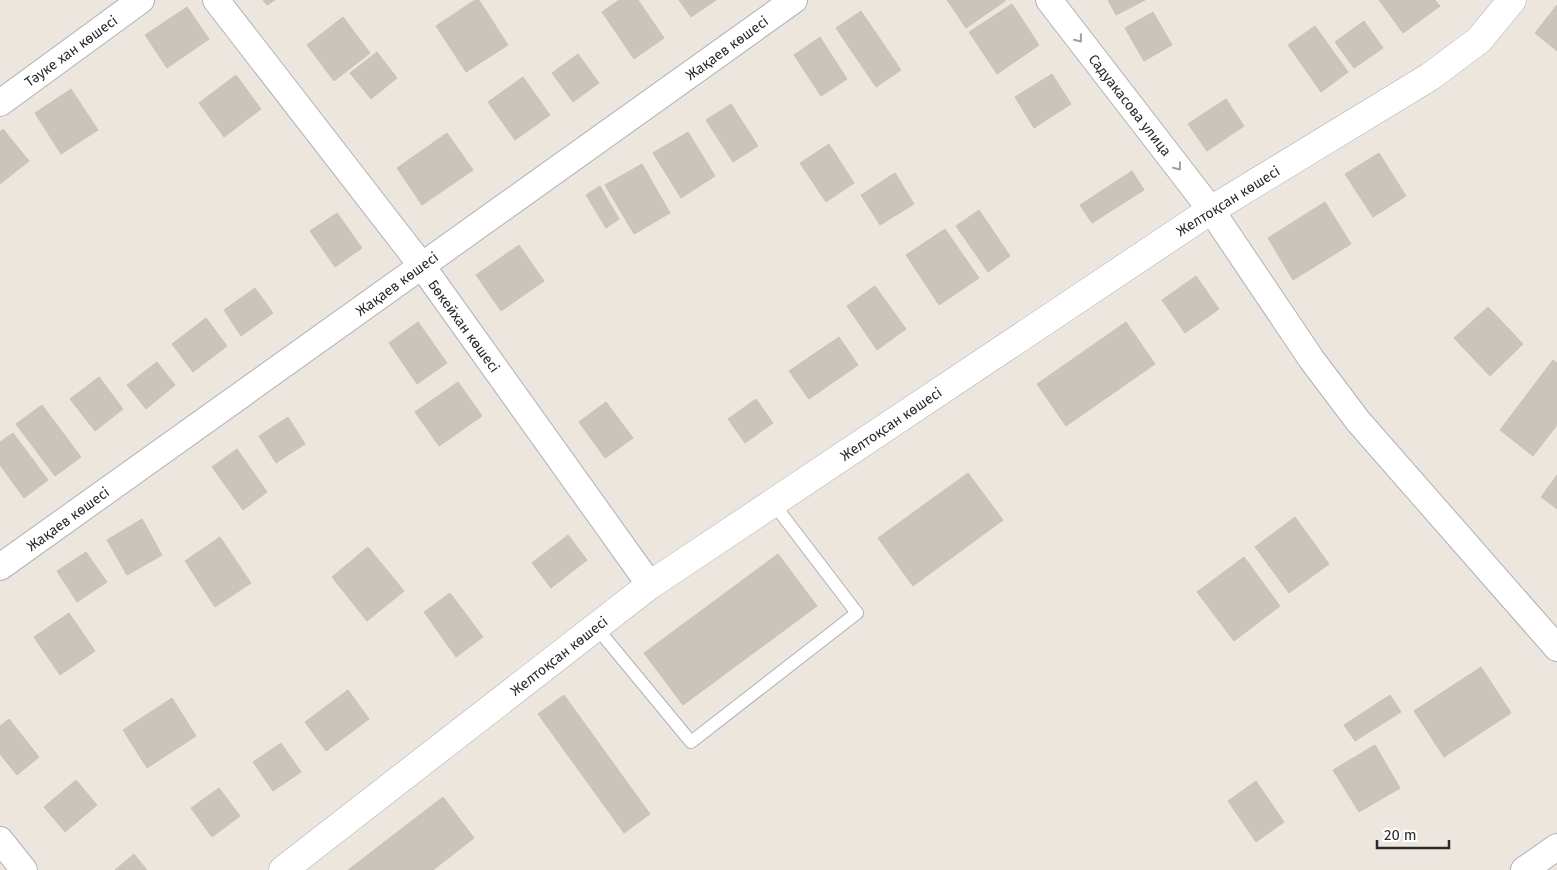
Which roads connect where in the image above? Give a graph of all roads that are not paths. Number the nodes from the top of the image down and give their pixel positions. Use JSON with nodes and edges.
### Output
{"nodes":[{"id":1,"x":141,"y":0,"type":"edge"},
{"id":2,"x":216,"y":0,"type":"edge"},
{"id":3,"x":794,"y":0,"type":"edge"},
{"id":4,"x":1049,"y":0,"type":"edge"},
{"id":5,"x":1512,"y":0,"type":"edge"},
{"id":6,"x":0,"y":103,"type":"edge"},
{"id":7,"x":1211,"y":210,"type":"junction"},
{"id":8,"x":422,"y":266,"type":"junction"},
{"id":9,"x":773,"y":503,"type":"junction"},
{"id":10,"x":0,"y":567,"type":"edge"},
{"id":11,"x":650,"y":585,"type":"junction"},
{"id":12,"x":596,"y":627,"type":"junction"},
{"id":13,"x":1557,"y":648,"type":"edge"},
{"id":14,"x":0,"y":840,"type":"edge"},
{"id":15,"x":1557,"y":847,"type":"edge"},
{"id":16,"x":24,"y":870,"type":"edge"},
{"id":17,"x":282,"y":870,"type":"edge"},
{"id":18,"x":1524,"y":870,"type":"edge"}],
"edges":[{"from":1,"to":6,"type":"street","name":"Тәуке хан көшесі"},
{"from":2,"to":8,"type":"street","name":"Бөкейхан көшесі"},
{"from":3,"to":8,"type":"street","name":"Жақаев көшесі"},
{"from":4,"to":7,"type":"street","name":"Садуакасова улица","one_way":true},
{"from":5,"to":7,"type":"street","name":"Желтоқсан көшесі"},
{"from":7,"to":9,"type":"street","name":"Желтоқсан көшесі"},
{"from":7,"to":13,"type":"street","name":"Садуакасова улица"},
{"from":8,"to":10,"type":"street","name":"Жақаев көшесі"},
{"from":8,"to":11,"type":"street","name":"Бөкейхан көшесі"},
{"from":9,"to":11,"type":"street","name":"Желтоқсан көшесі"},
{"from":9,"to":12,"type":"lane"},
{"from":11,"to":12,"type":"street","name":"Желтоқсан көшесі"},
{"from":12,"to":17,"type":"street","name":"Желтоқсан көшесі"},
{"from":14,"to":16,"type":"street"},
{"from":15,"to":18,"type":"street"}]}
